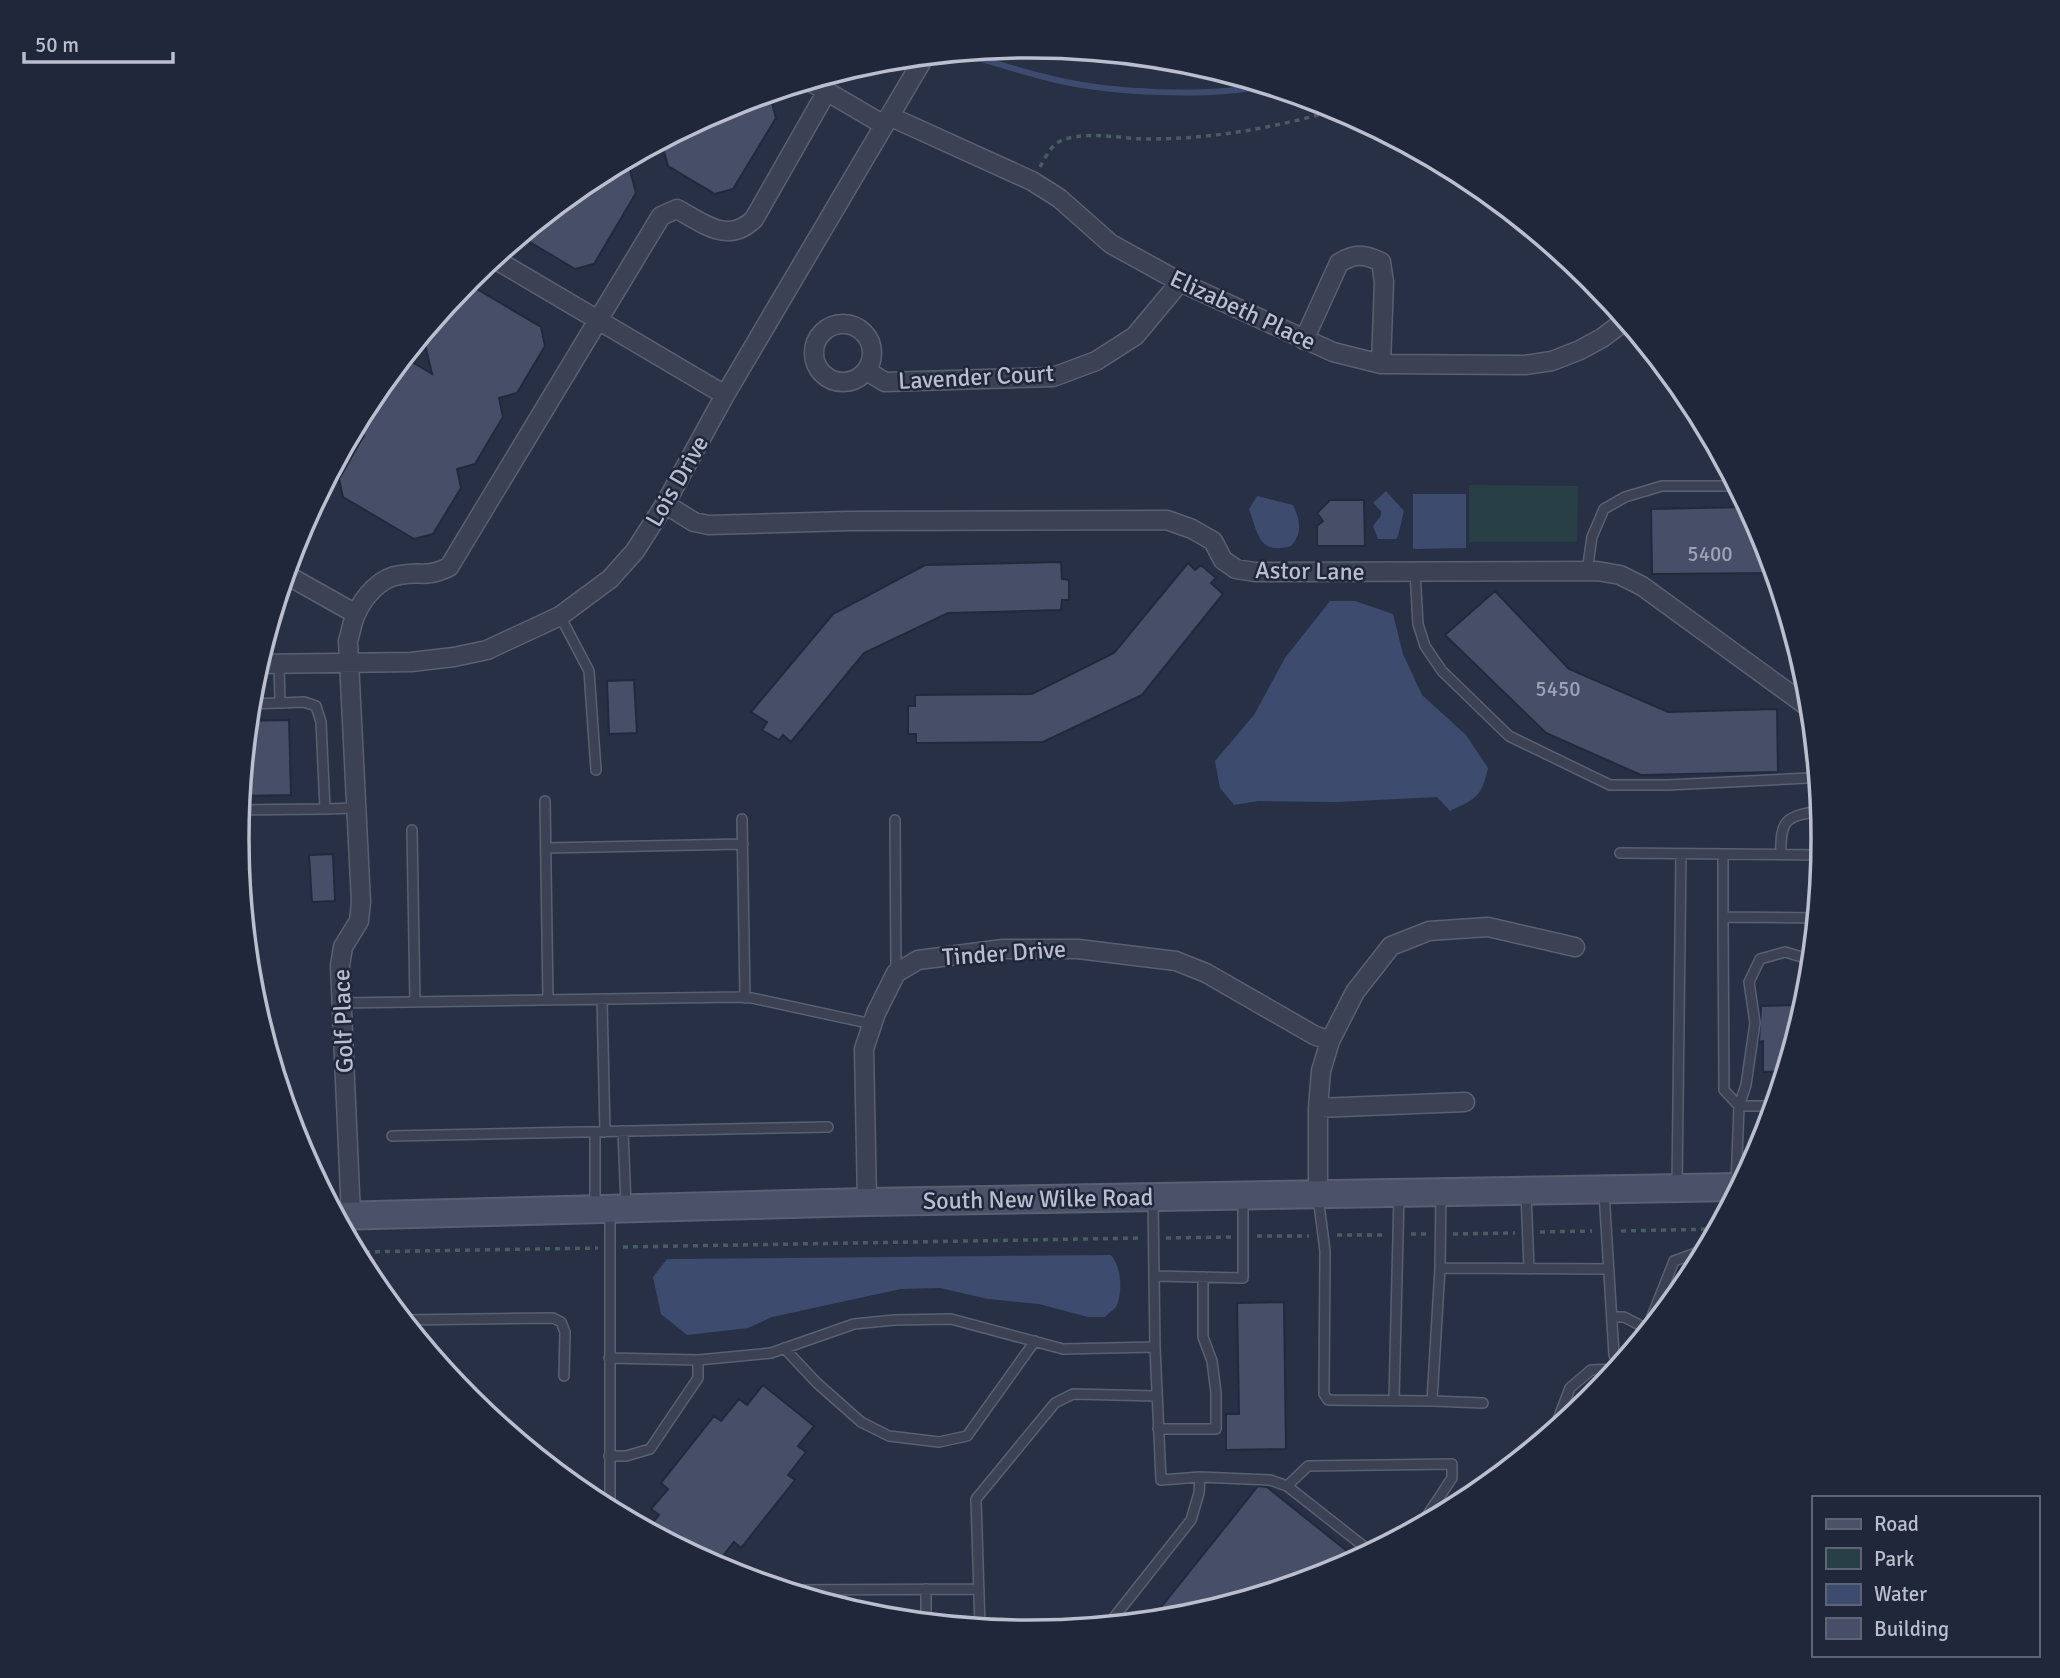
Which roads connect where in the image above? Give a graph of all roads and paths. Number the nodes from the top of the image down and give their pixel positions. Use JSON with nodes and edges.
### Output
{"nodes":[{"id":1,"x":919,"y":66,"type":"edge"},
{"id":2,"x":819,"y":87,"type":"edge"},
{"id":3,"x":827,"y":91,"type":"junction"},
{"id":4,"x":1321,"y":114,"type":"edge"},
{"id":5,"x":887,"y":120,"type":"junction"},
{"id":6,"x":1032,"y":181,"type":"junction"},
{"id":7,"x":503,"y":264,"type":"edge"},
{"id":8,"x":1180,"y":282,"type":"junction"},
{"id":9,"x":598,"y":320,"type":"junction"},
{"id":10,"x":1618,"y":326,"type":"edge"},
{"id":11,"x":1304,"y":340,"type":"junction"},
{"id":12,"x":1381,"y":364,"type":"junction"},
{"id":13,"x":867,"y":371,"type":"dead end"},
{"id":14,"x":725,"y":394,"type":"junction"},
{"id":15,"x":1727,"y":486,"type":"edge"},
{"id":16,"x":665,"y":504,"type":"junction"},
{"id":17,"x":1587,"y":571,"type":"junction"},
{"id":18,"x":1416,"y":572,"type":"junction"},
{"id":19,"x":293,"y":579,"type":"edge"},
{"id":20,"x":356,"y":614,"type":"junction"},
{"id":21,"x":560,"y":616,"type":"junction"},
{"id":22,"x":269,"y":664,"type":"edge"},
{"id":23,"x":279,"y":664,"type":"junction"},
{"id":24,"x":349,"y":664,"type":"junction"},
{"id":25,"x":1798,"y":700,"type":"edge"},
{"id":26,"x":280,"y":703,"type":"junction"},
{"id":27,"x":261,"y":704,"type":"edge"},
{"id":28,"x":596,"y":770,"type":"dead end"},
{"id":29,"x":1809,"y":777,"type":"edge"},
{"id":30,"x":545,"y":801,"type":"dead end"},
{"id":31,"x":356,"y":808,"type":"junction"},
{"id":32,"x":324,"y":809,"type":"junction"},
{"id":33,"x":250,"y":810,"type":"edge"},
{"id":34,"x":1810,"y":813,"type":"edge"},
{"id":35,"x":742,"y":819,"type":"dead end"},
{"id":36,"x":895,"y":820,"type":"dead end"},
{"id":37,"x":412,"y":830,"type":"dead end"},
{"id":38,"x":743,"y":845,"type":"junction"},
{"id":39,"x":546,"y":848,"type":"junction"},
{"id":40,"x":1620,"y":853,"type":"dead end"},
{"id":41,"x":1681,"y":854,"type":"junction"},
{"id":42,"x":1723,"y":854,"type":"junction"},
{"id":43,"x":1780,"y":855,"type":"junction"},
{"id":44,"x":1811,"y":855,"type":"edge"},
{"id":45,"x":1723,"y":917,"type":"junction"},
{"id":46,"x":1807,"y":918,"type":"edge"},
{"id":47,"x":1575,"y":947,"type":"dead end"},
{"id":48,"x":1802,"y":957,"type":"edge"},
{"id":49,"x":896,"y":973,"type":"junction"},
{"id":50,"x":744,"y":998,"type":"junction"},
{"id":51,"x":603,"y":999,"type":"junction"},
{"id":52,"x":548,"y":1000,"type":"junction"},
{"id":53,"x":415,"y":1002,"type":"junction"},
{"id":54,"x":341,"y":1003,"type":"junction"},
{"id":55,"x":872,"y":1024,"type":"junction"},
{"id":56,"x":1330,"y":1041,"type":"junction"},
{"id":57,"x":1465,"y":1102,"type":"dead end"},
{"id":58,"x":1738,"y":1106,"type":"junction"},
{"id":59,"x":1764,"y":1106,"type":"edge"},
{"id":60,"x":1318,"y":1108,"type":"junction"},
{"id":61,"x":828,"y":1127,"type":"dead end"},
{"id":62,"x":600,"y":1132,"type":"junction"},
{"id":63,"x":623,"y":1132,"type":"junction"},
{"id":64,"x":391,"y":1136,"type":"dead end"},
{"id":65,"x":1738,"y":1169,"type":"edge"},
{"id":66,"x":1730,"y":1187,"type":"edge"},
{"id":67,"x":1677,"y":1189,"type":"junction"},
{"id":68,"x":1604,"y":1190,"type":"junction"},
{"id":69,"x":1526,"y":1192,"type":"junction"},
{"id":70,"x":1441,"y":1193,"type":"junction"},
{"id":71,"x":1399,"y":1194,"type":"junction"},
{"id":72,"x":1318,"y":1195,"type":"junction"},
{"id":73,"x":1242,"y":1196,"type":"junction"},
{"id":74,"x":1153,"y":1198,"type":"junction"},
{"id":75,"x":867,"y":1202,"type":"junction"},
{"id":76,"x":610,"y":1208,"type":"junction"},
{"id":77,"x":344,"y":1213,"type":"edge"},
{"id":78,"x":346,"y":1216,"type":"edge"},
{"id":79,"x":1707,"y":1229,"type":"edge"},
{"id":80,"x":1606,"y":1231,"type":"junction"},
{"id":81,"x":1527,"y":1233,"type":"junction"},
{"id":82,"x":1398,"y":1234,"type":"junction"},
{"id":83,"x":1440,"y":1234,"type":"junction"},
{"id":84,"x":1323,"y":1236,"type":"junction"},
{"id":85,"x":1243,"y":1237,"type":"junction"},
{"id":86,"x":1153,"y":1238,"type":"junction"},
{"id":87,"x":610,"y":1247,"type":"junction"},
{"id":88,"x":367,"y":1252,"type":"edge"},
{"id":89,"x":1692,"y":1255,"type":"edge"},
{"id":90,"x":1440,"y":1268,"type":"junction"},
{"id":91,"x":1529,"y":1269,"type":"junction"},
{"id":92,"x":1609,"y":1269,"type":"junction"},
{"id":93,"x":1154,"y":1276,"type":"junction"},
{"id":94,"x":1203,"y":1277,"type":"junction"},
{"id":95,"x":1658,"y":1304,"type":"edge"},
{"id":96,"x":1612,"y":1317,"type":"junction"},
{"id":97,"x":414,"y":1320,"type":"edge"},
{"id":98,"x":1641,"y":1326,"type":"edge"},
{"id":99,"x":1035,"y":1341,"type":"junction"},
{"id":100,"x":1155,"y":1347,"type":"junction"},
{"id":101,"x":784,"y":1348,"type":"junction"},
{"id":102,"x":1615,"y":1357,"type":"edge"},
{"id":103,"x":609,"y":1358,"type":"junction"},
{"id":104,"x":698,"y":1360,"type":"junction"},
{"id":105,"x":1603,"y":1369,"type":"edge"},
{"id":106,"x":564,"y":1376,"type":"dead end"},
{"id":107,"x":1157,"y":1396,"type":"junction"},
{"id":108,"x":1394,"y":1399,"type":"junction"},
{"id":109,"x":1432,"y":1401,"type":"junction"},
{"id":110,"x":1483,"y":1403,"type":"dead end"},
{"id":111,"x":1561,"y":1410,"type":"edge"},
{"id":112,"x":1158,"y":1429,"type":"junction"},
{"id":113,"x":609,"y":1456,"type":"junction"},
{"id":114,"x":1200,"y":1477,"type":"junction"},
{"id":115,"x":1287,"y":1486,"type":"junction"},
{"id":116,"x":610,"y":1498,"type":"edge"},
{"id":117,"x":1432,"y":1509,"type":"edge"},
{"id":118,"x":1363,"y":1546,"type":"edge"},
{"id":119,"x":926,"y":1589,"type":"junction"},
{"id":120,"x":979,"y":1589,"type":"junction"},
{"id":121,"x":814,"y":1590,"type":"edge"},
{"id":122,"x":926,"y":1614,"type":"edge"},
{"id":123,"x":1115,"y":1616,"type":"edge"},
{"id":124,"x":980,"y":1619,"type":"edge"}],
"edges":[{"from":1,"to":5,"type":"street","name":"Lois Drive"},
{"from":2,"to":3,"type":"street","name":"Elizabeth Place"},
{"from":3,"to":5,"type":"street","name":"Elizabeth Place"},
{"from":3,"to":9,"type":"street"},
{"from":4,"to":6,"type":"path"},
{"from":5,"to":6,"type":"street","name":"Elizabeth Place"},
{"from":5,"to":14,"type":"street","name":"Lois Drive"},
{"from":6,"to":8,"type":"street","name":"Elizabeth Place"},
{"from":7,"to":9,"type":"street"},
{"from":8,"to":11,"type":"street","name":"Elizabeth Place"},
{"from":8,"to":13,"type":"street","name":"Lavender Court"},
{"from":9,"to":14,"type":"street"},
{"from":9,"to":20,"type":"street"},
{"from":10,"to":12,"type":"street","name":"Elizabeth Place"},
{"from":11,"to":12,"type":"street","name":"Elizabeth Place"},
{"from":11,"to":12,"type":"street"},
{"from":14,"to":16,"type":"street","name":"Lois Drive"},
{"from":15,"to":17,"type":"lane"},
{"from":16,"to":18,"type":"street","name":"Astor Lane"},
{"from":16,"to":21,"type":"street","name":"Lois Drive"},
{"from":17,"to":18,"type":"street","name":"Astor Lane"},
{"from":17,"to":25,"type":"street","name":"Astor Lane"},
{"from":18,"to":29,"type":"lane"},
{"from":19,"to":20,"type":"street"},
{"from":20,"to":24,"type":"street","name":"Golf Place"},
{"from":21,"to":24,"type":"street","name":"Lois Drive"},
{"from":21,"to":28,"type":"lane"},
{"from":22,"to":23,"type":"street","name":"Lois Drive"},
{"from":23,"to":24,"type":"street","name":"Lois Drive"},
{"from":23,"to":26,"type":"lane"},
{"from":24,"to":31,"type":"street","name":"Golf Place"},
{"from":26,"to":27,"type":"lane"},
{"from":26,"to":32,"type":"lane"},
{"from":30,"to":39,"type":"lane"},
{"from":31,"to":32,"type":"lane"},
{"from":31,"to":54,"type":"street","name":"Golf Place"},
{"from":32,"to":33,"type":"lane"},
{"from":34,"to":43,"type":"lane"},
{"from":35,"to":38,"type":"lane"},
{"from":36,"to":49,"type":"lane"},
{"from":37,"to":53,"type":"lane"},
{"from":38,"to":39,"type":"lane"},
{"from":38,"to":50,"type":"lane"},
{"from":39,"to":52,"type":"lane"},
{"from":40,"to":41,"type":"lane"},
{"from":41,"to":42,"type":"lane"},
{"from":41,"to":67,"type":"lane"},
{"from":42,"to":43,"type":"lane"},
{"from":42,"to":45,"type":"lane"},
{"from":43,"to":44,"type":"lane"},
{"from":45,"to":46,"type":"lane"},
{"from":45,"to":58,"type":"lane"},
{"from":47,"to":56,"type":"street"},
{"from":48,"to":58,"type":"lane"},
{"from":49,"to":55,"type":"street"},
{"from":49,"to":56,"type":"street","name":"Tinder Drive"},
{"from":50,"to":51,"type":"lane"},
{"from":50,"to":55,"type":"lane"},
{"from":51,"to":52,"type":"lane"},
{"from":51,"to":62,"type":"lane"},
{"from":52,"to":53,"type":"lane"},
{"from":53,"to":54,"type":"lane"},
{"from":54,"to":77,"type":"street","name":"Golf Place"},
{"from":55,"to":75,"type":"street"},
{"from":56,"to":60,"type":"street"},
{"from":57,"to":60,"type":"street"},
{"from":58,"to":59,"type":"lane"},
{"from":58,"to":65,"type":"lane"},
{"from":60,"to":72,"type":"street"},
{"from":61,"to":63,"type":"lane"},
{"from":62,"to":63,"type":"lane"},
{"from":62,"to":64,"type":"lane"},
{"from":62,"to":76,"type":"lane"},
{"from":63,"to":76,"type":"lane"},
{"from":66,"to":67,"type":"main road","name":"South New Wilke Road"},
{"from":67,"to":68,"type":"main road","name":"South New Wilke Road"},
{"from":68,"to":69,"type":"main road","name":"South New Wilke Road"},
{"from":68,"to":80,"type":"lane"},
{"from":69,"to":70,"type":"main road","name":"South New Wilke Road"},
{"from":69,"to":81,"type":"lane"},
{"from":70,"to":71,"type":"main road","name":"South New Wilke Road"},
{"from":70,"to":83,"type":"lane"},
{"from":71,"to":72,"type":"main road","name":"South New Wilke Road"},
{"from":71,"to":82,"type":"lane"},
{"from":72,"to":73,"type":"main road","name":"South New Wilke Road"},
{"from":72,"to":84,"type":"lane"},
{"from":73,"to":74,"type":"main road","name":"South New Wilke Road"},
{"from":73,"to":85,"type":"lane"},
{"from":74,"to":75,"type":"main road","name":"South New Wilke Road"},
{"from":74,"to":86,"type":"lane"},
{"from":75,"to":76,"type":"main road","name":"South New Wilke Road"},
{"from":76,"to":78,"type":"main road","name":"South New Wilke Road"},
{"from":76,"to":87,"type":"lane"},
{"from":79,"to":80,"type":"path"},
{"from":80,"to":81,"type":"path"},
{"from":80,"to":92,"type":"lane"},
{"from":81,"to":83,"type":"path"},
{"from":81,"to":91,"type":"lane"},
{"from":82,"to":83,"type":"path"},
{"from":82,"to":84,"type":"path"},
{"from":82,"to":108,"type":"lane"},
{"from":83,"to":90,"type":"lane"},
{"from":84,"to":85,"type":"path"},
{"from":84,"to":108,"type":"lane"},
{"from":85,"to":86,"type":"path"},
{"from":85,"to":94,"type":"lane"},
{"from":86,"to":87,"type":"path"},
{"from":86,"to":93,"type":"lane"},
{"from":87,"to":88,"type":"path"},
{"from":87,"to":103,"type":"lane"},
{"from":89,"to":95,"type":"lane"},
{"from":90,"to":91,"type":"lane"},
{"from":90,"to":109,"type":"lane"},
{"from":91,"to":92,"type":"lane"},
{"from":92,"to":96,"type":"lane"},
{"from":93,"to":94,"type":"lane"},
{"from":93,"to":100,"type":"lane"},
{"from":94,"to":112,"type":"lane"},
{"from":96,"to":98,"type":"lane"},
{"from":96,"to":102,"type":"lane"},
{"from":97,"to":106,"type":"lane"},
{"from":99,"to":100,"type":"lane"},
{"from":99,"to":101,"type":"lane"},
{"from":99,"to":101,"type":"lane"},
{"from":100,"to":107,"type":"lane"},
{"from":101,"to":104,"type":"lane"},
{"from":103,"to":104,"type":"lane"},
{"from":103,"to":113,"type":"lane"},
{"from":104,"to":113,"type":"lane"},
{"from":105,"to":111,"type":"lane"},
{"from":107,"to":112,"type":"lane"},
{"from":107,"to":120,"type":"lane"},
{"from":108,"to":109,"type":"lane"},
{"from":109,"to":110,"type":"lane"},
{"from":112,"to":114,"type":"lane"},
{"from":113,"to":116,"type":"lane"},
{"from":114,"to":115,"type":"lane"},
{"from":114,"to":123,"type":"lane"},
{"from":115,"to":117,"type":"lane"},
{"from":115,"to":118,"type":"lane"},
{"from":119,"to":120,"type":"lane"},
{"from":119,"to":121,"type":"lane"},
{"from":119,"to":122,"type":"lane"},
{"from":120,"to":124,"type":"lane"}]}
